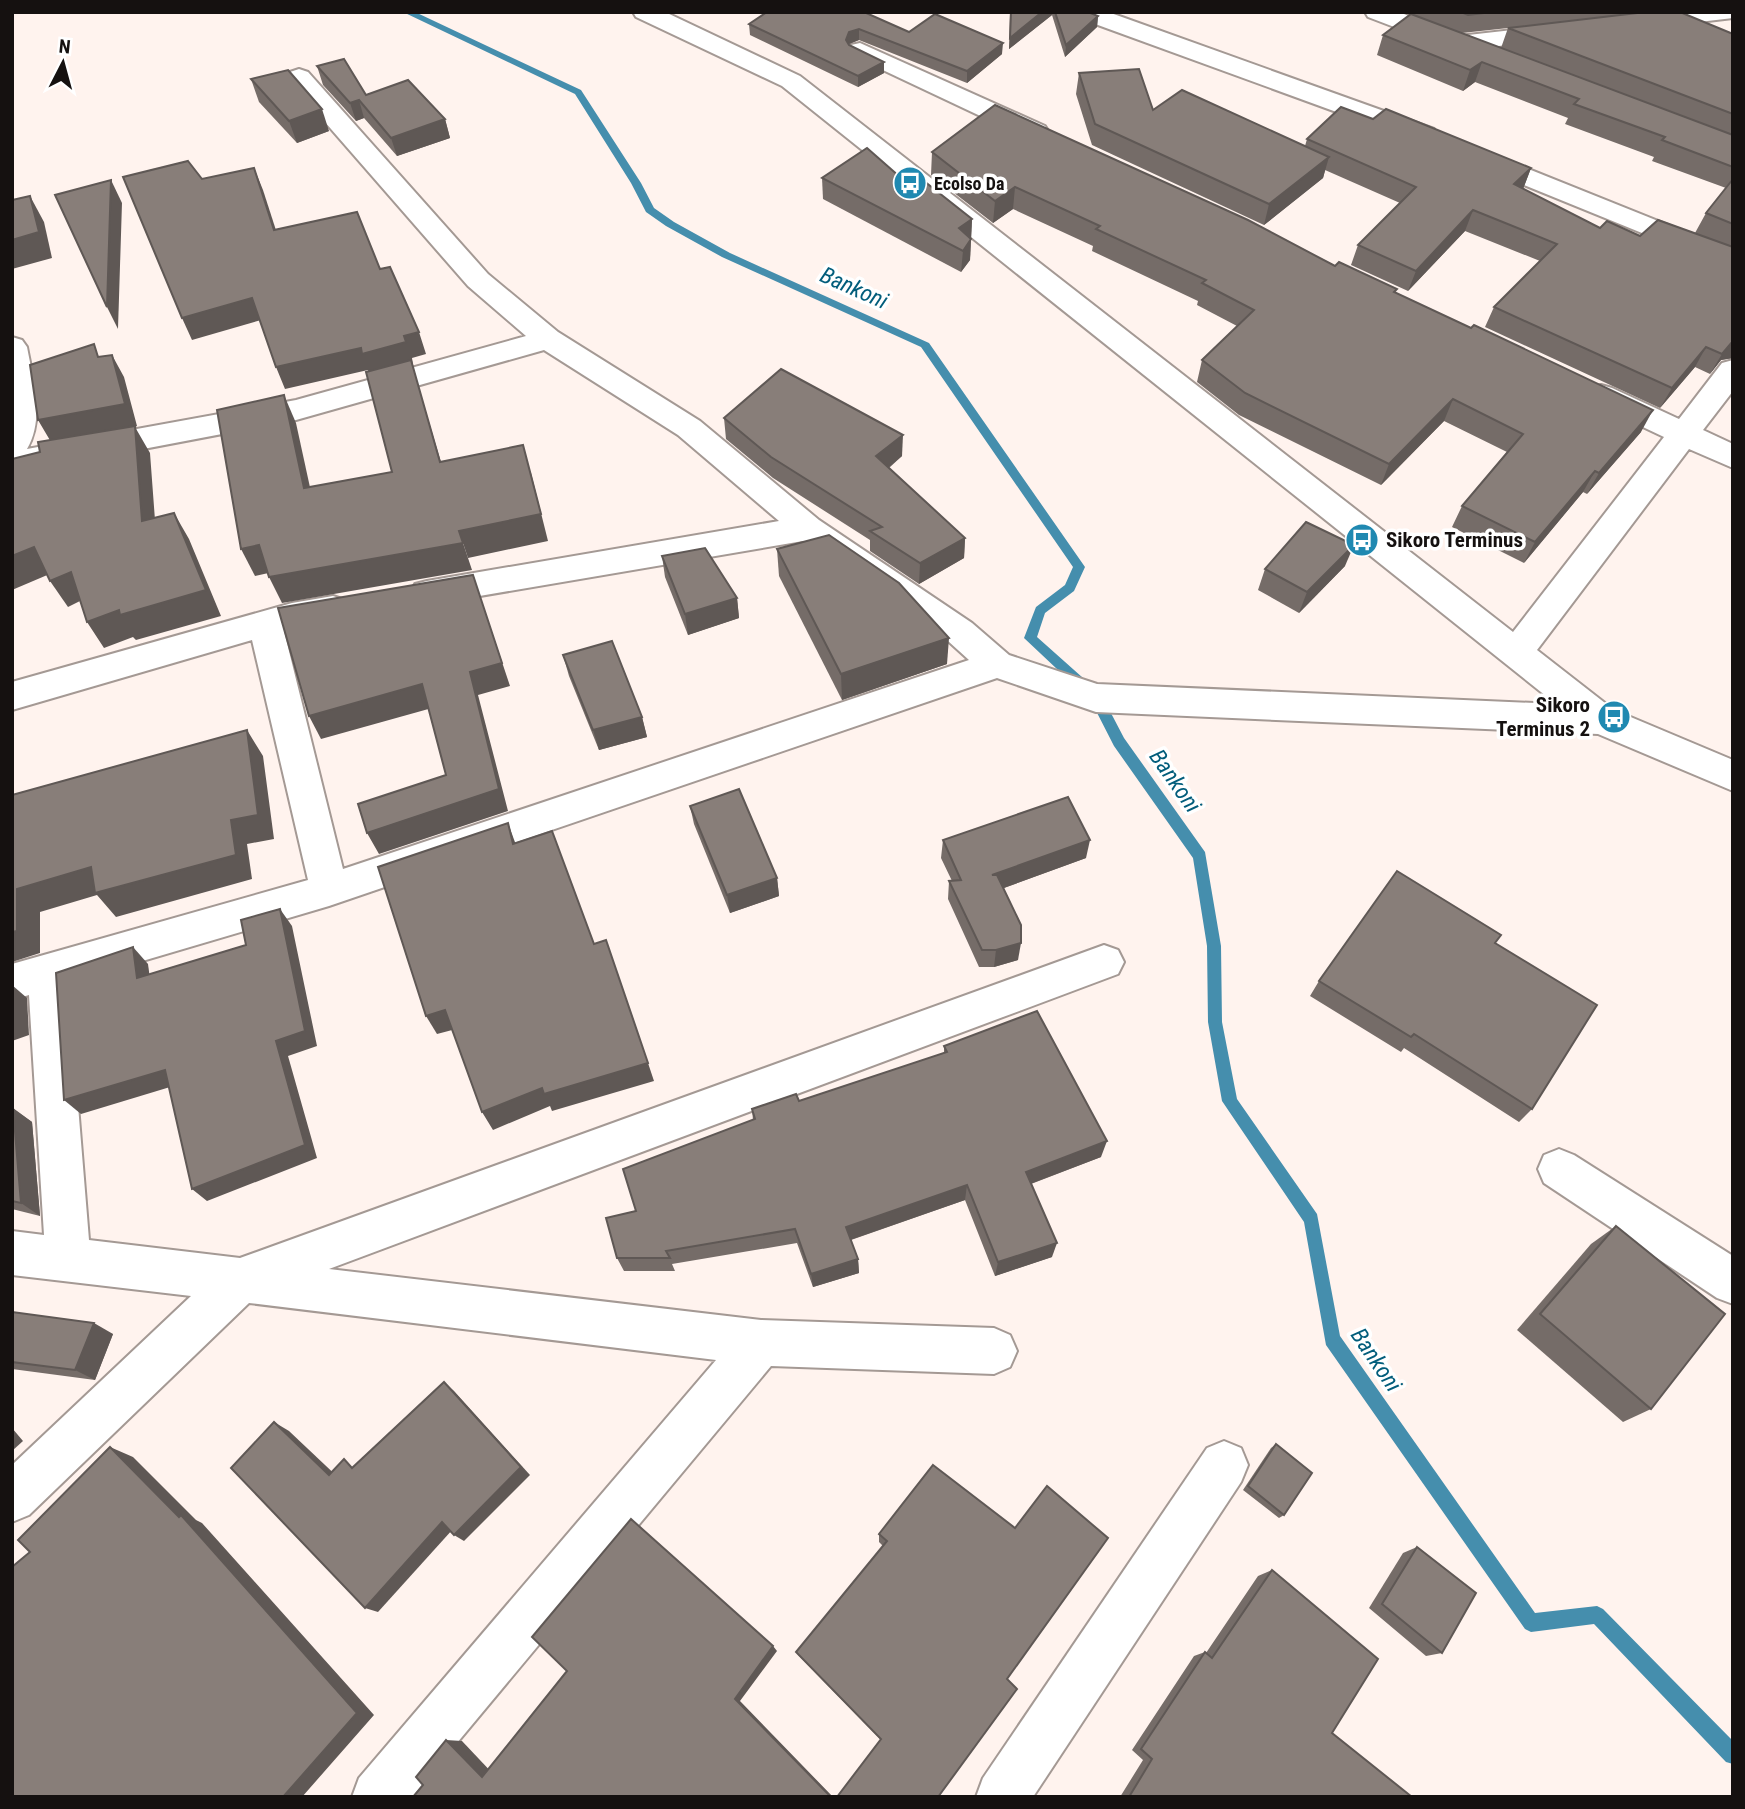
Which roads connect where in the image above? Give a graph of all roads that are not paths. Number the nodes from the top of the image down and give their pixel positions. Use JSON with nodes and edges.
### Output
{"nodes":[{"id":1,"x":645,"y":12,"type":"edge"},
{"id":2,"x":1085,"y":12,"type":"edge"},
{"id":3,"x":1728,"y":12,"type":"edge"},
{"id":4,"x":1384,"y":13,"type":"edge"},
{"id":5,"x":1620,"y":25,"type":"edge"},
{"id":6,"x":1579,"y":29,"type":"edge"},
{"id":7,"x":1457,"y":44,"type":"junction"},
{"id":8,"x":860,"y":50,"type":"edge"},
{"id":9,"x":1507,"y":63,"type":"edge"},
{"id":10,"x":299,"y":77,"type":"dead end"},
{"id":11,"x":1063,"y":144,"type":"edge"},
{"id":12,"x":1733,"y":261,"type":"edge"},
{"id":13,"x":548,"y":339,"type":"junction"},
{"id":14,"x":12,"y":347,"type":"edge"},
{"id":15,"x":1733,"y":370,"type":"edge"},
{"id":16,"x":1583,"y":387,"type":"edge"},
{"id":17,"x":1684,"y":434,"type":"junction"},
{"id":18,"x":12,"y":448,"type":"edge"},
{"id":19,"x":1733,"y":457,"type":"edge"},
{"id":20,"x":12,"y":463,"type":"edge"},
{"id":21,"x":808,"y":528,"type":"junction"},
{"id":22,"x":400,"y":597,"type":"edge"},
{"id":23,"x":360,"y":604,"type":"edge"},
{"id":24,"x":265,"y":624,"type":"junction"},
{"id":25,"x":1516,"y":653,"type":"junction"},
{"id":26,"x":997,"y":664,"type":"junction"},
{"id":27,"x":12,"y":696,"type":"edge"},
{"id":28,"x":1601,"y":720,"type":"junction"},
{"id":29,"x":1733,"y":776,"type":"edge"},
{"id":30,"x":329,"y":890,"type":"junction"},
{"id":31,"x":1104,"y":962,"type":"dead end"},
{"id":32,"x":30,"y":977,"type":"edge"},
{"id":33,"x":1559,"y":1169,"type":"dead end"},
{"id":34,"x":12,"y":1252,"type":"edge"},
{"id":35,"x":68,"y":1259,"type":"junction"},
{"id":36,"x":241,"y":1280,"type":"junction"},
{"id":37,"x":1733,"y":1282,"type":"edge"},
{"id":38,"x":761,"y":1343,"type":"junction"},
{"id":39,"x":994,"y":1351,"type":"dead end"},
{"id":40,"x":1224,"y":1465,"type":"dead end"},
{"id":41,"x":12,"y":1498,"type":"edge"},
{"id":42,"x":378,"y":1797,"type":"edge"},
{"id":43,"x":1002,"y":1797,"type":"edge"}],
"edges":[{"from":1,"to":25,"type":"street"},
{"from":2,"to":12,"type":"street"},
{"from":3,"to":5,"type":"street"},
{"from":4,"to":7,"type":"street"},
{"from":6,"to":7,"type":"street"},
{"from":7,"to":9,"type":"street"},
{"from":8,"to":11,"type":"street"},
{"from":10,"to":13,"type":"street"},
{"from":13,"to":20,"type":"street"},
{"from":13,"to":21,"type":"street"},
{"from":14,"to":18,"type":"street"},
{"from":15,"to":17,"type":"street"},
{"from":16,"to":17,"type":"street"},
{"from":17,"to":19,"type":"street"},
{"from":17,"to":25,"type":"street"},
{"from":21,"to":22,"type":"street"},
{"from":21,"to":26,"type":"street"},
{"from":23,"to":24,"type":"street"},
{"from":24,"to":27,"type":"street"},
{"from":24,"to":30,"type":"street"},
{"from":25,"to":28,"type":"street"},
{"from":26,"to":28,"type":"street"},
{"from":26,"to":30,"type":"street"},
{"from":28,"to":29,"type":"street"},
{"from":30,"to":32,"type":"street"},
{"from":31,"to":36,"type":"street"},
{"from":32,"to":35,"type":"street"},
{"from":33,"to":37,"type":"street"},
{"from":34,"to":35,"type":"street"},
{"from":35,"to":36,"type":"street"},
{"from":36,"to":38,"type":"street"},
{"from":36,"to":41,"type":"street"},
{"from":38,"to":39,"type":"street"},
{"from":38,"to":42,"type":"street"},
{"from":40,"to":43,"type":"street"}]}
